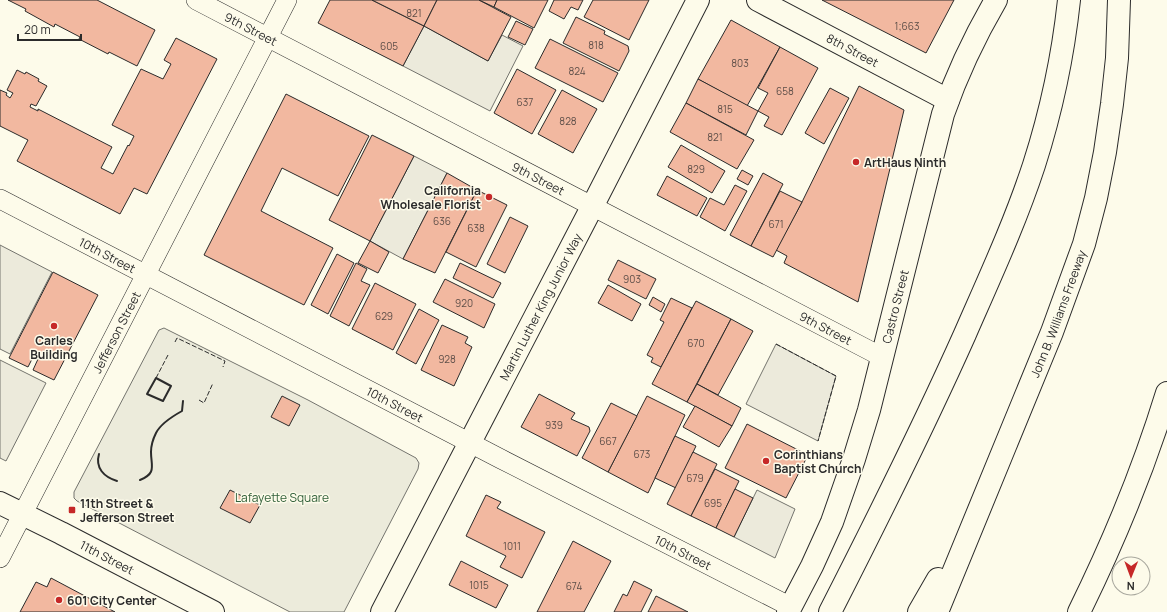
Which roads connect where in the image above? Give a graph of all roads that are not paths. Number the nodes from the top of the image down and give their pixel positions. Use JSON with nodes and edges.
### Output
{"nodes":[{"id":1,"x":196,"y":0,"type":"edge"},
{"id":2,"x":287,"y":0,"type":"edge"},
{"id":3,"x":698,"y":0,"type":"edge"},
{"id":4,"x":758,"y":0,"type":"edge"},
{"id":5,"x":996,"y":0,"type":"edge"},
{"id":6,"x":1069,"y":0,"type":"edge"},
{"id":7,"x":1119,"y":0,"type":"edge"},
{"id":8,"x":268,"y":37,"type":"junction"},
{"id":9,"x":948,"y":100,"type":"junction"},
{"id":10,"x":0,"y":199,"type":"edge"},
{"id":11,"x":592,"y":207,"type":"junction"},
{"id":12,"x":146,"y":274,"type":"junction"},
{"id":13,"x":882,"y":357,"type":"junction"},
{"id":14,"x":1167,"y":393,"type":"edge"},
{"id":15,"x":470,"y":442,"type":"junction"},
{"id":16,"x":0,"y":503,"type":"edge"},
{"id":17,"x":980,"y":509,"type":"junction"},
{"id":18,"x":22,"y":514,"type":"junction"},
{"id":19,"x":0,"y":558,"type":"edge"},
{"id":20,"x":789,"y":610,"type":"edge"},
{"id":21,"x":212,"y":612,"type":"edge"},
{"id":22,"x":382,"y":612,"type":"edge"},
{"id":23,"x":830,"y":612,"type":"edge"},
{"id":24,"x":919,"y":612,"type":"edge"},
{"id":25,"x":937,"y":612,"type":"edge"},
{"id":26,"x":1080,"y":612,"type":"edge"}],
"edges":[{"from":1,"to":8,"type":"street","name":"9th Street"},
{"from":2,"to":8,"type":"street","name":"Jefferson Street"},
{"from":3,"to":11,"type":"main road","name":"Martin Luther King Junior Way"},
{"from":4,"to":9,"type":"main road","name":"8th Street"},
{"from":5,"to":9,"type":"main road","name":"Castro Street"},
{"from":6,"to":23,"type":"main road"},
{"from":7,"to":17,"type":"main road","name":"John B. Williams Freeway"},
{"from":8,"to":11,"type":"street","name":"9th Street"},
{"from":8,"to":12,"type":"street","name":"Jefferson Street"},
{"from":9,"to":13,"type":"main road","name":"Castro Street"},
{"from":10,"to":12,"type":"street","name":"10th Street"},
{"from":11,"to":13,"type":"street","name":"9th Street"},
{"from":11,"to":15,"type":"main road","name":"Martin Luther King Junior Way"},
{"from":12,"to":15,"type":"street","name":"10th Street"},
{"from":12,"to":18,"type":"street","name":"Jefferson Street"},
{"from":13,"to":20,"type":"main road","name":"Castro Street"},
{"from":14,"to":26,"type":"main road"},
{"from":15,"to":20,"type":"street","name":"10th Street"},
{"from":15,"to":22,"type":"main road","name":"Martin Luther King Junior Way"},
{"from":16,"to":18,"type":"main road","name":"11th Street"},
{"from":17,"to":24,"type":"main road"},
{"from":17,"to":25,"type":"main road","name":"John B. Williams Freeway"},
{"from":18,"to":19,"type":"street","name":"Jefferson Street"},
{"from":18,"to":21,"type":"main road","name":"11th Street"}]}
